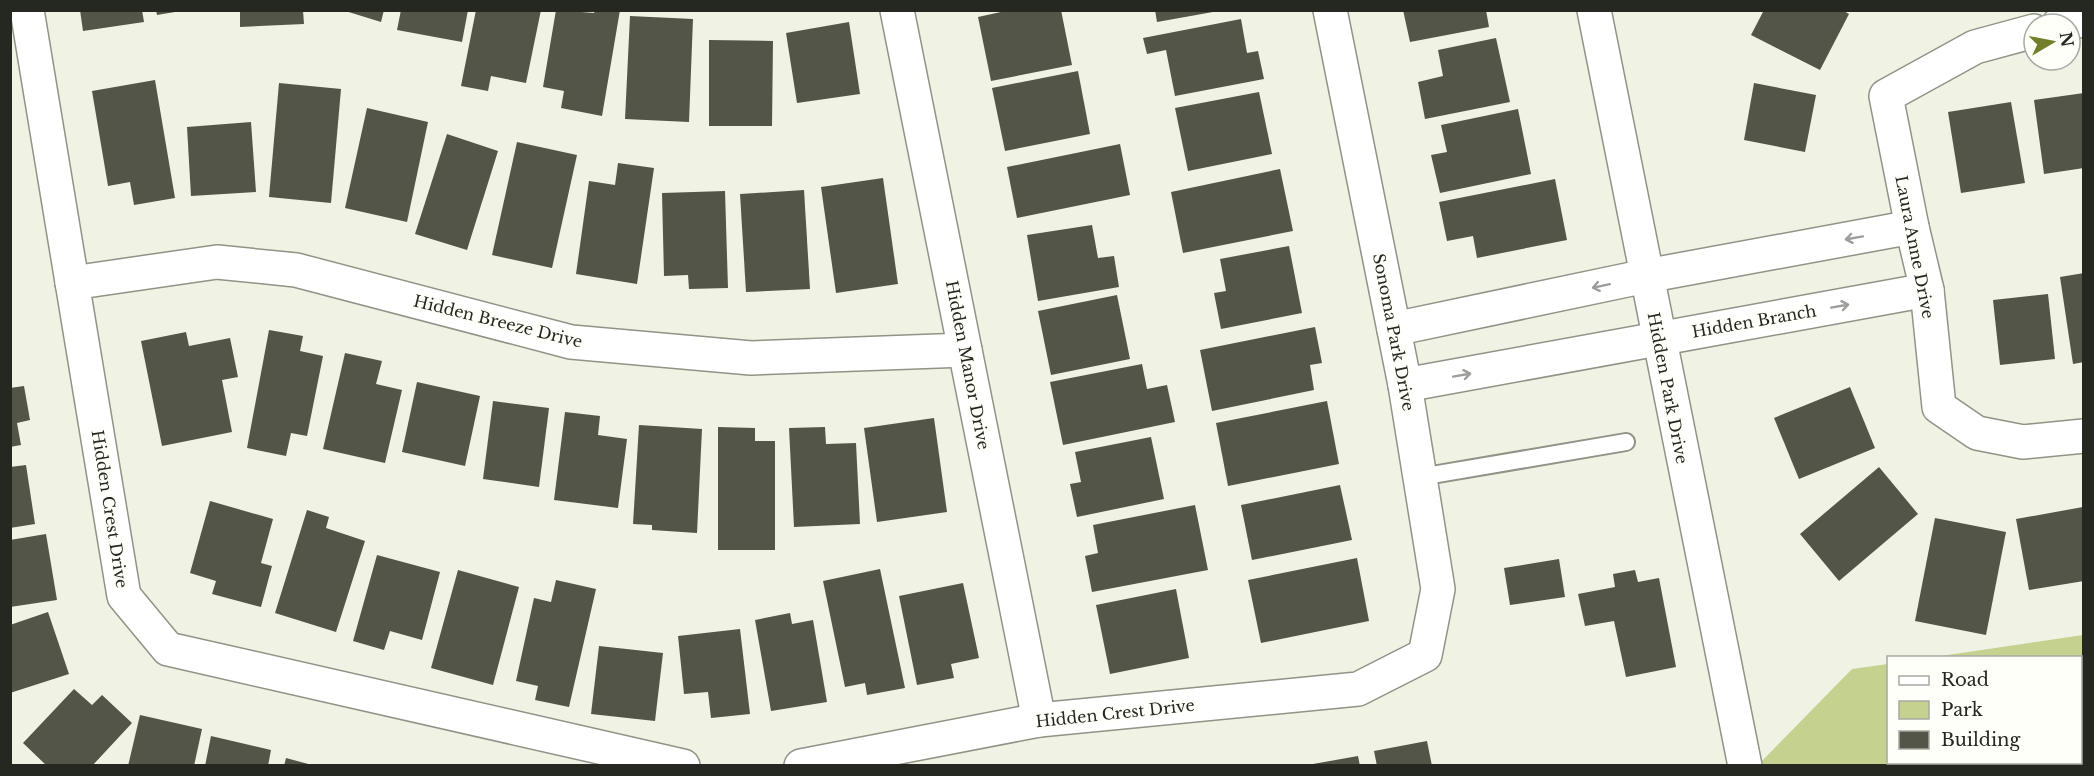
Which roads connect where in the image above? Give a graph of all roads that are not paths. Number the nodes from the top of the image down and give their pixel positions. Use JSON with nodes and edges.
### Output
{"nodes":[{"id":1,"x":27,"y":10,"type":"edge"},
{"id":2,"x":897,"y":10,"type":"edge"},
{"id":3,"x":1330,"y":10,"type":"edge"},
{"id":4,"x":1594,"y":10,"type":"edge"},
{"id":5,"x":2022,"y":34,"type":"edge"},
{"id":6,"x":1912,"y":227,"type":"junction"},
{"id":7,"x":1646,"y":276,"type":"junction"},
{"id":8,"x":72,"y":283,"type":"junction"},
{"id":9,"x":1927,"y":290,"type":"junction"},
{"id":10,"x":1394,"y":329,"type":"junction"},
{"id":11,"x":1658,"y":339,"type":"junction"},
{"id":12,"x":965,"y":350,"type":"junction"},
{"id":13,"x":1405,"y":385,"type":"junction"},
{"id":14,"x":2084,"y":436,"type":"edge"},
{"id":15,"x":1626,"y":442,"type":"dead end"},
{"id":16,"x":1420,"y":477,"type":"junction"},
{"id":17,"x":1425,"y":655,"type":"joint"},
{"id":18,"x":1039,"y":720,"type":"junction"},
{"id":19,"x":683,"y":765,"type":"edge"},
{"id":20,"x":801,"y":765,"type":"edge"},
{"id":21,"x":1745,"y":765,"type":"edge"}],
"edges":[{"from":1,"to":8,"type":"street","name":"Hidden Crest Drive"},
{"from":2,"to":12,"type":"street","name":"Hidden Manor Drive"},
{"from":3,"to":10,"type":"street","name":"Sonoma Park Drive"},
{"from":4,"to":7,"type":"street","name":"Hidden Park Drive"},
{"from":5,"to":6,"type":"street","name":"Laura Anne Drive"},
{"from":6,"to":7,"type":"street","one_way":true},
{"from":6,"to":9,"type":"street","name":"Laura Anne Drive"},
{"from":7,"to":10,"type":"street","one_way":true},
{"from":7,"to":11,"type":"street","name":"Hidden Park Drive"},
{"from":8,"to":12,"type":"street","name":"Hidden Breeze Drive"},
{"from":8,"to":19,"type":"street","name":"Hidden Crest Drive"},
{"from":11,"to":9,"type":"street","name":"Hidden Branch","one_way":true},
{"from":9,"to":14,"type":"street","name":"Laura Anne Drive"},
{"from":10,"to":13,"type":"street","name":"Sonoma Park Drive"},
{"from":13,"to":11,"type":"street","name":"Hidden Branch","one_way":true},
{"from":11,"to":21,"type":"street","name":"Hidden Park Drive"},
{"from":12,"to":18,"type":"street","name":"Hidden Manor Drive"},
{"from":13,"to":16,"type":"street","name":"Sonoma Park Drive"},
{"from":15,"to":16,"type":"lane"},
{"from":16,"to":17,"type":"street","name":"Sonoma Park Drive"},
{"from":17,"to":18,"type":"street","name":"Hidden Crest Drive"},
{"from":18,"to":20,"type":"street","name":"Hidden Crest Drive"}]}
